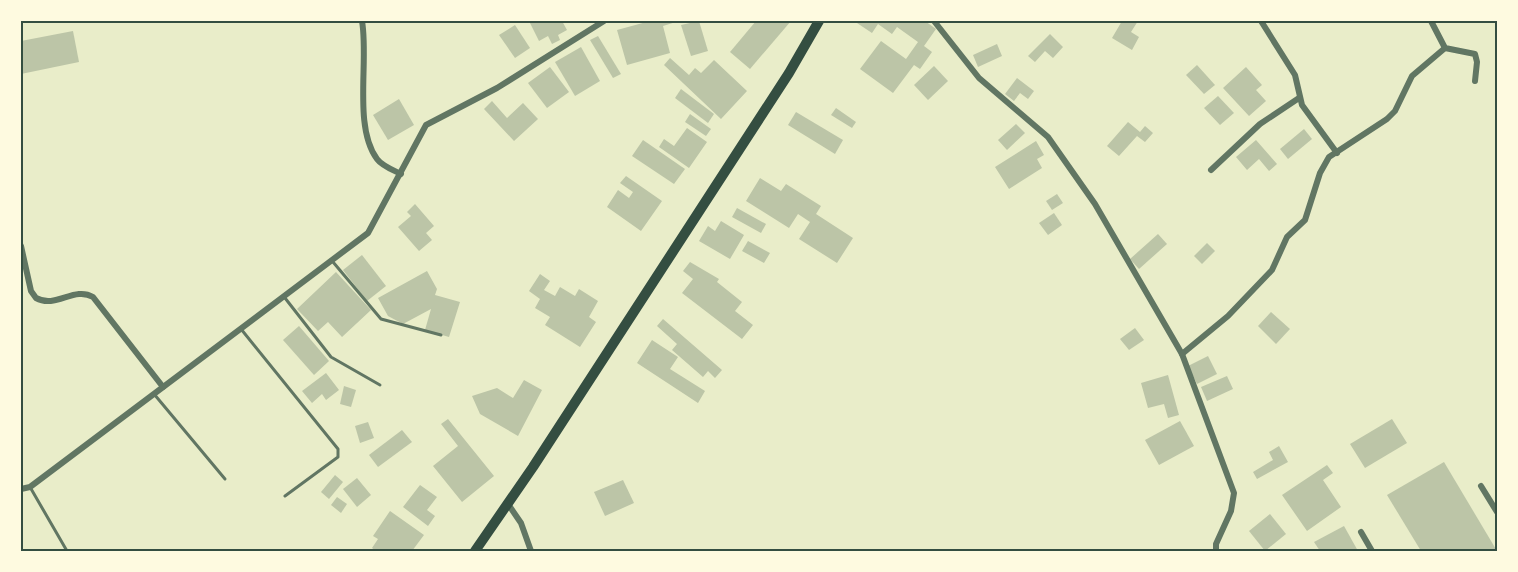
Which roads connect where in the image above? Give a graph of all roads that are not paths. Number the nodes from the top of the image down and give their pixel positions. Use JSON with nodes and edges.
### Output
{"nodes":[{"id":1,"x":362,"y":21,"type":"edge"},
{"id":2,"x":604,"y":21,"type":"edge"},
{"id":3,"x":819,"y":21,"type":"edge"},
{"id":4,"x":934,"y":21,"type":"edge"},
{"id":5,"x":1261,"y":21,"type":"edge"},
{"id":6,"x":1431,"y":21,"type":"edge"},
{"id":7,"x":1444,"y":48,"type":"junction"},
{"id":8,"x":1475,"y":81,"type":"dead end"},
{"id":9,"x":1299,"y":98,"type":"junction"},
{"id":10,"x":1337,"y":153,"type":"junction"},
{"id":11,"x":1211,"y":170,"type":"dead end"},
{"id":12,"x":401,"y":174,"type":"junction"},
{"id":13,"x":21,"y":246,"type":"edge"},
{"id":14,"x":332,"y":260,"type":"junction"},
{"id":15,"x":283,"y":296,"type":"junction"},
{"id":16,"x":241,"y":329,"type":"junction"},
{"id":17,"x":441,"y":335,"type":"dead end"},
{"id":18,"x":1182,"y":354,"type":"junction"},
{"id":19,"x":380,"y":385,"type":"dead end"},
{"id":20,"x":163,"y":387,"type":"junction"},
{"id":21,"x":154,"y":394,"type":"junction"},
{"id":22,"x":225,"y":479,"type":"dead end"},
{"id":23,"x":1481,"y":486,"type":"dead end"},
{"id":24,"x":30,"y":487,"type":"junction"},
{"id":25,"x":21,"y":489,"type":"edge"},
{"id":26,"x":285,"y":496,"type":"dead end"},
{"id":27,"x":508,"y":504,"type":"junction"},
{"id":28,"x":1497,"y":512,"type":"edge"},
{"id":29,"x":1361,"y":532,"type":"dead end"},
{"id":30,"x":67,"y":551,"type":"edge"},
{"id":31,"x":475,"y":551,"type":"edge"},
{"id":32,"x":531,"y":551,"type":"edge"},
{"id":33,"x":1216,"y":551,"type":"edge"},
{"id":34,"x":1372,"y":551,"type":"edge"}],
"edges":[{"from":1,"to":12,"type":"street"},
{"from":2,"to":12,"type":"street"},
{"from":3,"to":27,"type":"highway"},
{"from":4,"to":18,"type":"street"},
{"from":5,"to":9,"type":"street"},
{"from":6,"to":7,"type":"street"},
{"from":7,"to":8,"type":"street"},
{"from":7,"to":10,"type":"street"},
{"from":9,"to":10,"type":"street"},
{"from":9,"to":11,"type":"street"},
{"from":10,"to":18,"type":"street"},
{"from":12,"to":14,"type":"street"},
{"from":13,"to":20,"type":"street"},
{"from":14,"to":15,"type":"street"},
{"from":14,"to":17,"type":"lane"},
{"from":15,"to":16,"type":"street"},
{"from":15,"to":19,"type":"lane"},
{"from":16,"to":20,"type":"street"},
{"from":16,"to":26,"type":"lane"},
{"from":18,"to":33,"type":"street"},
{"from":20,"to":21,"type":"street"},
{"from":21,"to":22,"type":"lane"},
{"from":21,"to":24,"type":"street"},
{"from":23,"to":28,"type":"street"},
{"from":24,"to":25,"type":"street"},
{"from":24,"to":30,"type":"lane"},
{"from":27,"to":31,"type":"highway"},
{"from":27,"to":32,"type":"street"},
{"from":29,"to":34,"type":"street"}]}
